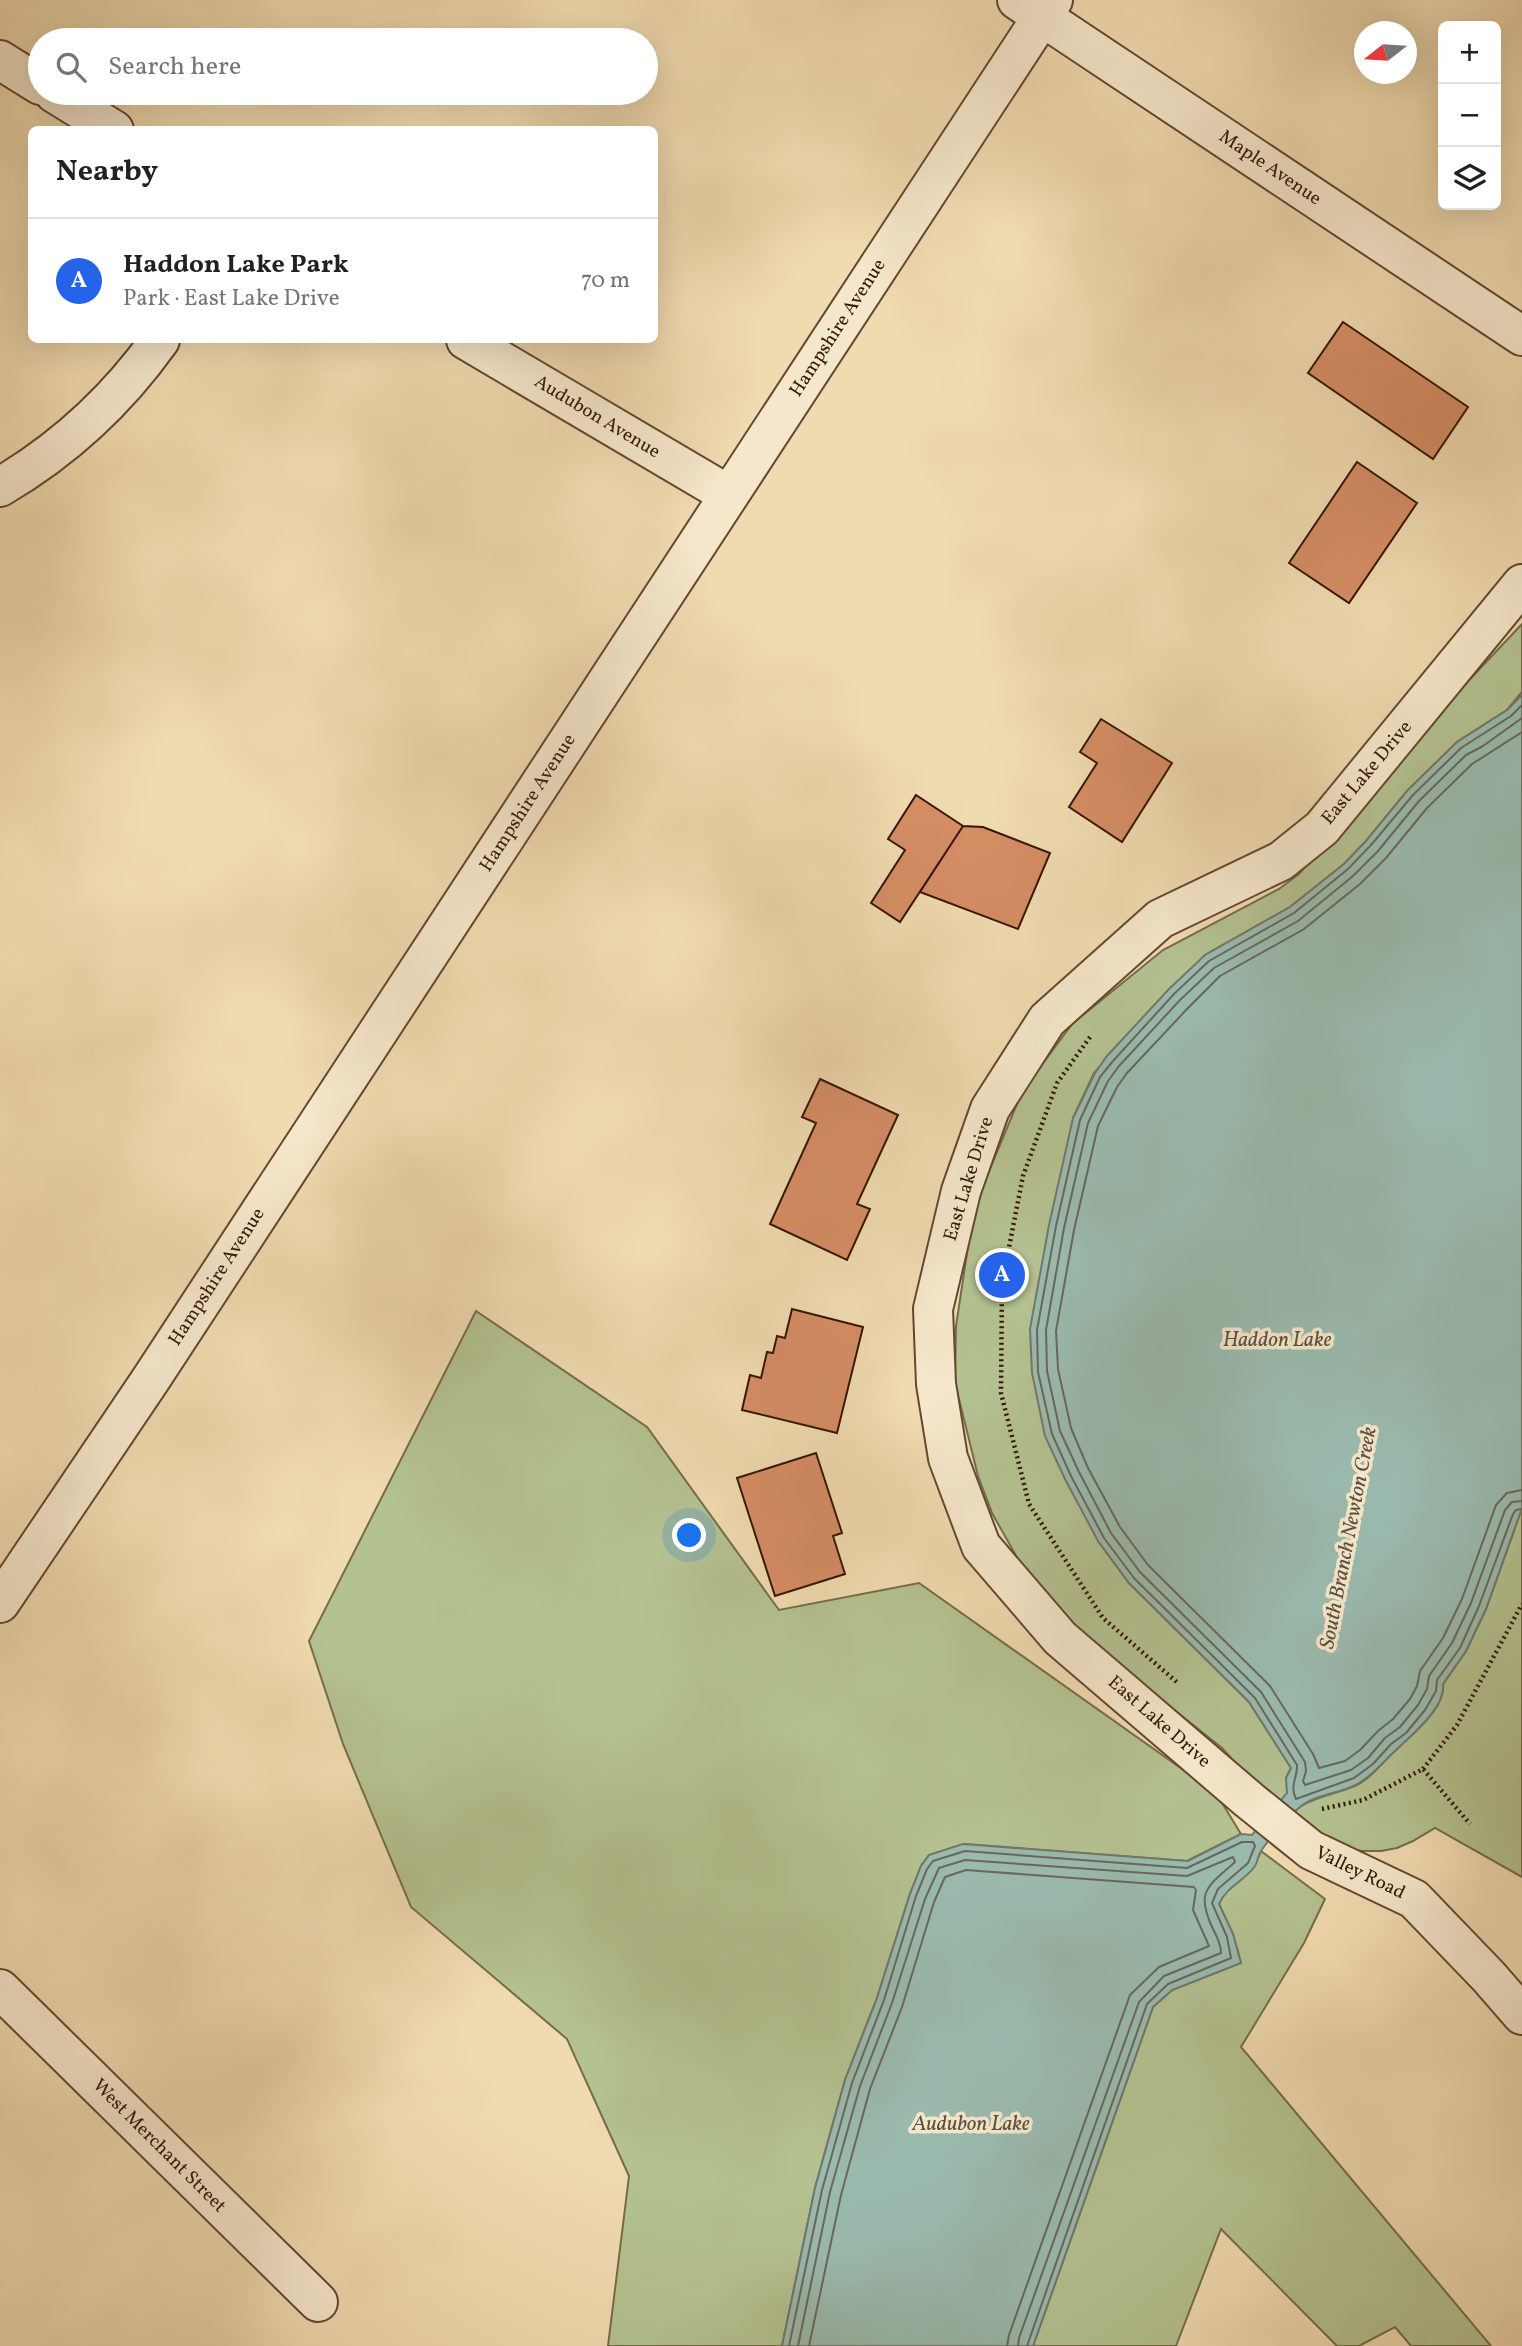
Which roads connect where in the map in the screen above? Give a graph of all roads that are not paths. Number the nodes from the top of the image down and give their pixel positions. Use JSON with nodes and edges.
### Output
{"nodes":[{"id":1,"x":1037,"y":6,"type":"edge"},
{"id":2,"x":0,"y":60,"type":"edge"},
{"id":3,"x":28,"y":78,"type":"edge"},
{"id":4,"x":73,"y":105,"type":"edge"},
{"id":5,"x":108,"y":126,"type":"edge"},
{"id":6,"x":1522,"y":336,"type":"edge"},
{"id":7,"x":158,"y":343,"type":"edge"},
{"id":8,"x":471,"y":343,"type":"edge"},
{"id":9,"x":0,"y":486,"type":"edge"},
{"id":10,"x":729,"y":495,"type":"junction"},
{"id":11,"x":1522,"y":584,"type":"edge"},
{"id":12,"x":0,"y":1603,"type":"edge"},
{"id":13,"x":1249,"y":1800,"type":"joint"},
{"id":14,"x":0,"y":1989,"type":"edge"},
{"id":15,"x":1522,"y":2015,"type":"edge"},
{"id":16,"x":318,"y":2302,"type":"dead end"}],
"edges":[{"from":1,"to":6,"type":"street","name":"Maple Avenue"},
{"from":1,"to":10,"type":"street","name":"Hampshire Avenue"},
{"from":2,"to":3,"type":"street"},
{"from":4,"to":5,"type":"street"},
{"from":7,"to":9,"type":"street"},
{"from":8,"to":10,"type":"street","name":"Audubon Avenue"},
{"from":10,"to":12,"type":"street","name":"Hampshire Avenue"},
{"from":11,"to":13,"type":"street","name":"East Lake Drive"},
{"from":13,"to":15,"type":"street","name":"Valley Road"},
{"from":14,"to":16,"type":"street","name":"West Merchant Street"}]}
